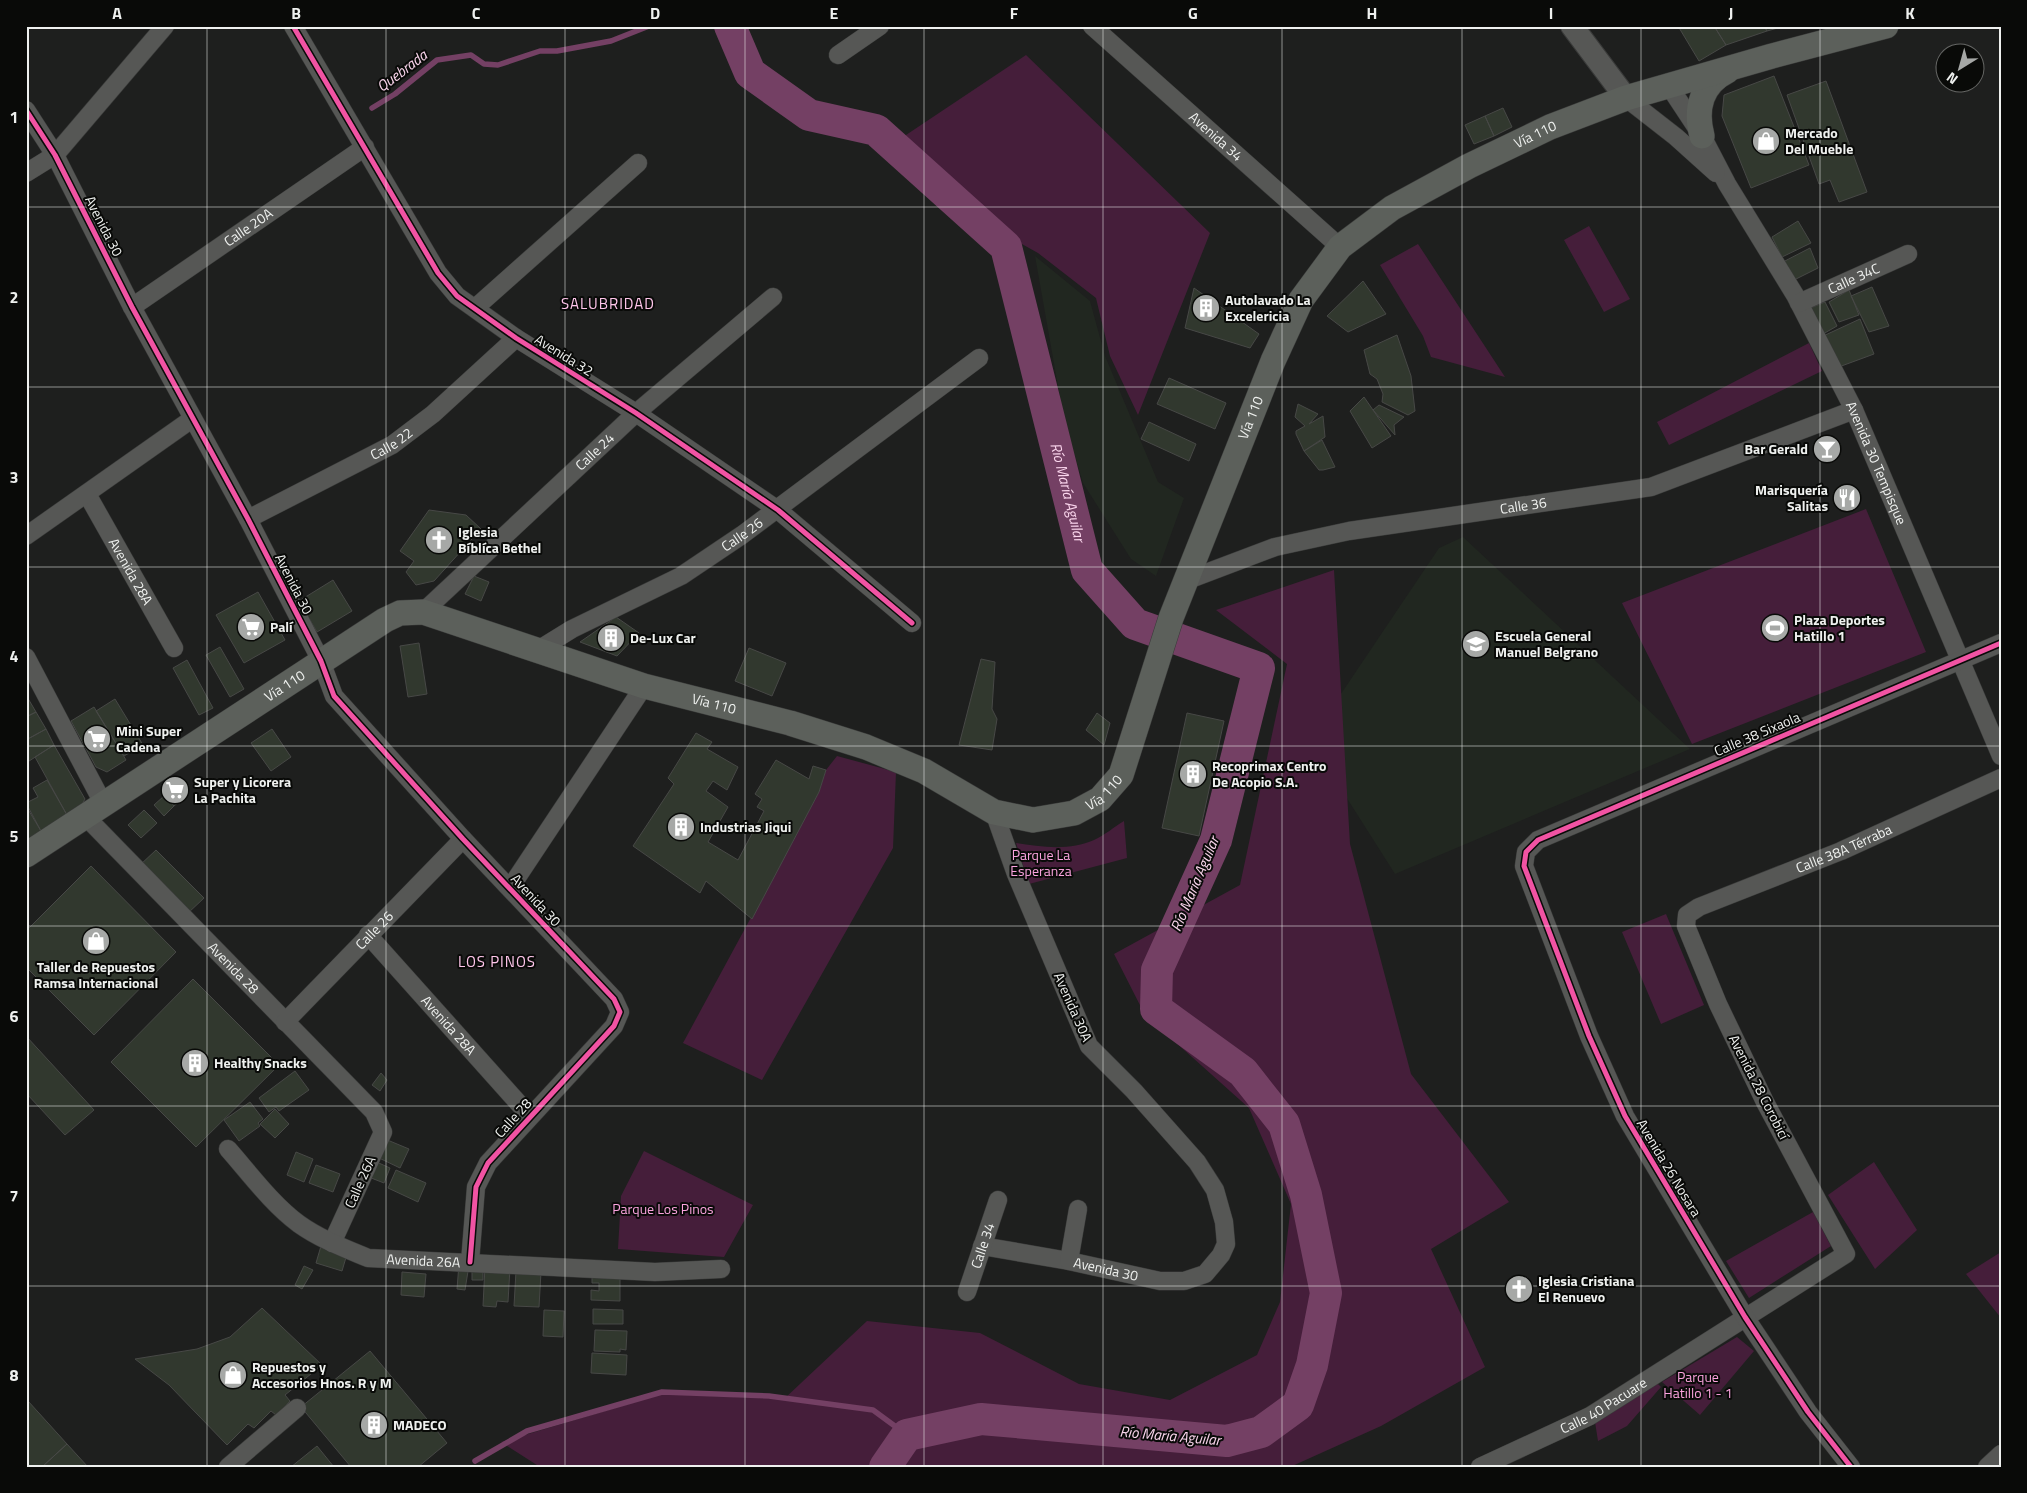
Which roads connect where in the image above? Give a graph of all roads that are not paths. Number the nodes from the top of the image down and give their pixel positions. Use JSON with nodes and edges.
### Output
{"nodes":[{"id":1,"x":165,"y":26,"type":"edge"},
{"id":2,"x":293,"y":26,"type":"edge"},
{"id":3,"x":880,"y":26,"type":"edge"},
{"id":4,"x":1092,"y":26,"type":"edge"},
{"id":5,"x":1572,"y":26,"type":"edge"},
{"id":6,"x":1886,"y":26,"type":"edge"},
{"id":7,"x":838,"y":55,"type":"dead end"},
{"id":8,"x":1733,"y":68,"type":"junction"},
{"id":9,"x":1669,"y":86,"type":"junction"},
{"id":10,"x":1626,"y":98,"type":"junction"},
{"id":11,"x":26,"y":110,"type":"edge"},
{"id":12,"x":1702,"y":136,"type":"junction"},
{"id":13,"x":365,"y":147,"type":"junction"},
{"id":14,"x":55,"y":154,"type":"junction"},
{"id":15,"x":638,"y":163,"type":"dead end"},
{"id":16,"x":26,"y":173,"type":"edge"},
{"id":17,"x":1727,"y":184,"type":"junction"},
{"id":18,"x":1340,"y":247,"type":"junction"},
{"id":19,"x":1908,"y":254,"type":"dead end"},
{"id":20,"x":773,"y":297,"type":"dead end"},
{"id":21,"x":1799,"y":303,"type":"junction"},
{"id":22,"x":132,"y":307,"type":"junction"},
{"id":23,"x":475,"y":308,"type":"junction"},
{"id":24,"x":516,"y":338,"type":"junction"},
{"id":25,"x":979,"y":358,"type":"dead end"},
{"id":26,"x":1854,"y":410,"type":"junction"},
{"id":27,"x":636,"y":414,"type":"junction"},
{"id":28,"x":192,"y":418,"type":"junction"},
{"id":29,"x":87,"y":494,"type":"junction"},
{"id":30,"x":778,"y":510,"type":"junction"},
{"id":31,"x":248,"y":519,"type":"junction"},
{"id":32,"x":26,"y":536,"type":"edge"},
{"id":33,"x":1185,"y":582,"type":"junction"},
{"id":34,"x":423,"y":612,"type":"junction"},
{"id":35,"x":912,"y":624,"type":"dead end"},
{"id":36,"x":2001,"y":643,"type":"edge"},
{"id":37,"x":174,"y":648,"type":"dead end"},
{"id":38,"x":538,"y":650,"type":"junction"},
{"id":39,"x":26,"y":657,"type":"edge"},
{"id":40,"x":1960,"y":660,"type":"junction"},
{"id":41,"x":320,"y":661,"type":"junction"},
{"id":42,"x":644,"y":686,"type":"junction"},
{"id":43,"x":2001,"y":756,"type":"edge"},
{"id":44,"x":2001,"y":778,"type":"edge"},
{"id":45,"x":95,"y":811,"type":"junction"},
{"id":46,"x":994,"y":812,"type":"junction"},
{"id":47,"x":463,"y":839,"type":"junction"},
{"id":48,"x":1526,"y":852,"type":"joint"},
{"id":49,"x":26,"y":855,"type":"edge"},
{"id":50,"x":510,"y":888,"type":"junction"},
{"id":51,"x":1687,"y":915,"type":"joint"},
{"id":52,"x":368,"y":935,"type":"junction"},
{"id":53,"x":620,"y":1012,"type":"joint"},
{"id":54,"x":285,"y":1022,"type":"junction"},
{"id":55,"x":530,"y":1116,"type":"junction"},
{"id":56,"x":380,"y":1120,"type":"joint"},
{"id":57,"x":228,"y":1149,"type":"dead end"},
{"id":58,"x":998,"y":1200,"type":"dead end"},
{"id":59,"x":1078,"y":1209,"type":"dead end"},
{"id":60,"x":332,"y":1243,"type":"junction"},
{"id":61,"x":982,"y":1246,"type":"junction"},
{"id":62,"x":1846,"y":1254,"type":"joint"},
{"id":63,"x":1222,"y":1255,"type":"joint"},
{"id":64,"x":1069,"y":1261,"type":"junction"},
{"id":65,"x":470,"y":1262,"type":"junction"},
{"id":66,"x":720,"y":1269,"type":"dead end"},
{"id":67,"x":967,"y":1292,"type":"dead end"},
{"id":68,"x":1745,"y":1317,"type":"junction"},
{"id":69,"x":298,"y":1408,"type":"dead end"},
{"id":70,"x":2001,"y":1454,"type":"edge"},
{"id":71,"x":228,"y":1467,"type":"edge"},
{"id":72,"x":1480,"y":1467,"type":"edge"},
{"id":73,"x":1850,"y":1467,"type":"edge"},
{"id":74,"x":1987,"y":1467,"type":"edge"}],
"edges":[{"from":1,"to":14,"type":"street"},
{"from":2,"to":13,"type":"street","name":"Avenida 32"},
{"from":3,"to":7,"type":"street"},
{"from":4,"to":18,"type":"street","name":"Avenida 34"},
{"from":5,"to":10,"type":"street"},
{"from":6,"to":8,"type":"main road","name":"Vía 110"},
{"from":8,"to":9,"type":"main road","name":"Vía 110"},
{"from":8,"to":12,"type":"main road"},
{"from":9,"to":10,"type":"main road","name":"Vía 110"},
{"from":9,"to":12,"type":"street","name":"Avenida 30 Tempisque"},
{"from":10,"to":17,"type":"street","name":"Avenida 30 Tempisque"},
{"from":10,"to":18,"type":"main road","name":"Vía 110"},
{"from":11,"to":14,"type":"street","name":"Avenida 30"},
{"from":12,"to":17,"type":"street","name":"Avenida 30 Tempisque"},
{"from":13,"to":22,"type":"street","name":"Calle 20A"},
{"from":13,"to":23,"type":"street","name":"Avenida 32"},
{"from":14,"to":16,"type":"street"},
{"from":14,"to":22,"type":"street","name":"Avenida 30"},
{"from":15,"to":23,"type":"street"},
{"from":17,"to":21,"type":"street","name":"Avenida 30 Tempisque"},
{"from":18,"to":33,"type":"main road","name":"Vía 110"},
{"from":19,"to":21,"type":"street","name":"Calle 34C"},
{"from":20,"to":27,"type":"street","name":"Calle 24"},
{"from":21,"to":26,"type":"street","name":"Avenida 30 Tempisque"},
{"from":22,"to":28,"type":"street","name":"Avenida 30"},
{"from":23,"to":24,"type":"street","name":"Avenida 32"},
{"from":24,"to":27,"type":"street","name":"Avenida 32"},
{"from":24,"to":31,"type":"street","name":"Calle 22"},
{"from":25,"to":30,"type":"street","name":"Calle 26"},
{"from":26,"to":33,"type":"street","name":"Calle 36"},
{"from":26,"to":40,"type":"street","name":"Avenida 30 Tempisque"},
{"from":27,"to":30,"type":"street","name":"Avenida 32"},
{"from":27,"to":34,"type":"street","name":"Calle 24"},
{"from":28,"to":29,"type":"street"},
{"from":28,"to":31,"type":"street","name":"Avenida 30"},
{"from":29,"to":32,"type":"street"},
{"from":29,"to":37,"type":"street","name":"Avenida 28A"},
{"from":30,"to":35,"type":"street","name":"Avenida 32"},
{"from":30,"to":38,"type":"street","name":"Calle 26"},
{"from":31,"to":41,"type":"street","name":"Avenida 30"},
{"from":33,"to":46,"type":"main road","name":"Vía 110"},
{"from":34,"to":38,"type":"main road","name":"Vía 110"},
{"from":34,"to":41,"type":"main road","name":"Vía 110"},
{"from":36,"to":40,"type":"street","name":"Calle 38 Sixaola"},
{"from":38,"to":42,"type":"main road","name":"Vía 110"},
{"from":39,"to":45,"type":"street","name":"Avenida 28"},
{"from":40,"to":43,"type":"street","name":"Avenida 30 Tempisque"},
{"from":40,"to":48,"type":"street","name":"Calle 38 Sixaola"},
{"from":41,"to":45,"type":"main road","name":"Vía 110"},
{"from":41,"to":47,"type":"street","name":"Avenida 30"},
{"from":42,"to":46,"type":"main road","name":"Vía 110"},
{"from":42,"to":50,"type":"street"},
{"from":44,"to":51,"type":"street","name":"Calle 38A Térraba"},
{"from":45,"to":49,"type":"main road","name":"Vía 110"},
{"from":45,"to":54,"type":"street","name":"Avenida 28"},
{"from":46,"to":63,"type":"street","name":"Avenida 30A"},
{"from":47,"to":50,"type":"street","name":"Avenida 30"},
{"from":47,"to":52,"type":"street","name":"Calle 26"},
{"from":48,"to":68,"type":"street","name":"Avenida 26 Nosara"},
{"from":50,"to":53,"type":"street","name":"Avenida 30"},
{"from":51,"to":62,"type":"street","name":"Avenida 28 Corobicí"},
{"from":52,"to":54,"type":"street","name":"Calle 26"},
{"from":52,"to":55,"type":"street","name":"Avenida 28A"},
{"from":53,"to":55,"type":"street","name":"Calle 28"},
{"from":54,"to":56,"type":"street","name":"Avenida 28"},
{"from":55,"to":65,"type":"street","name":"Calle 28"},
{"from":56,"to":60,"type":"street","name":"Calle 26A"},
{"from":57,"to":60,"type":"street","name":"Avenida 26A"},
{"from":58,"to":61,"type":"street","name":"Calle 34"},
{"from":59,"to":64,"type":"street"},
{"from":60,"to":65,"type":"street","name":"Avenida 26A"},
{"from":61,"to":64,"type":"street","name":"Avenida 30"},
{"from":61,"to":67,"type":"street","name":"Calle 34"},
{"from":62,"to":68,"type":"street","name":"Calle 40 Pacuare"},
{"from":63,"to":64,"type":"street","name":"Avenida 30"},
{"from":65,"to":66,"type":"street","name":"Avenida 26A"},
{"from":68,"to":72,"type":"street","name":"Calle 40 Pacuare"},
{"from":68,"to":73,"type":"street","name":"Avenida 26 Nosara"},
{"from":69,"to":71,"type":"street"},
{"from":70,"to":74,"type":"street"}]}
